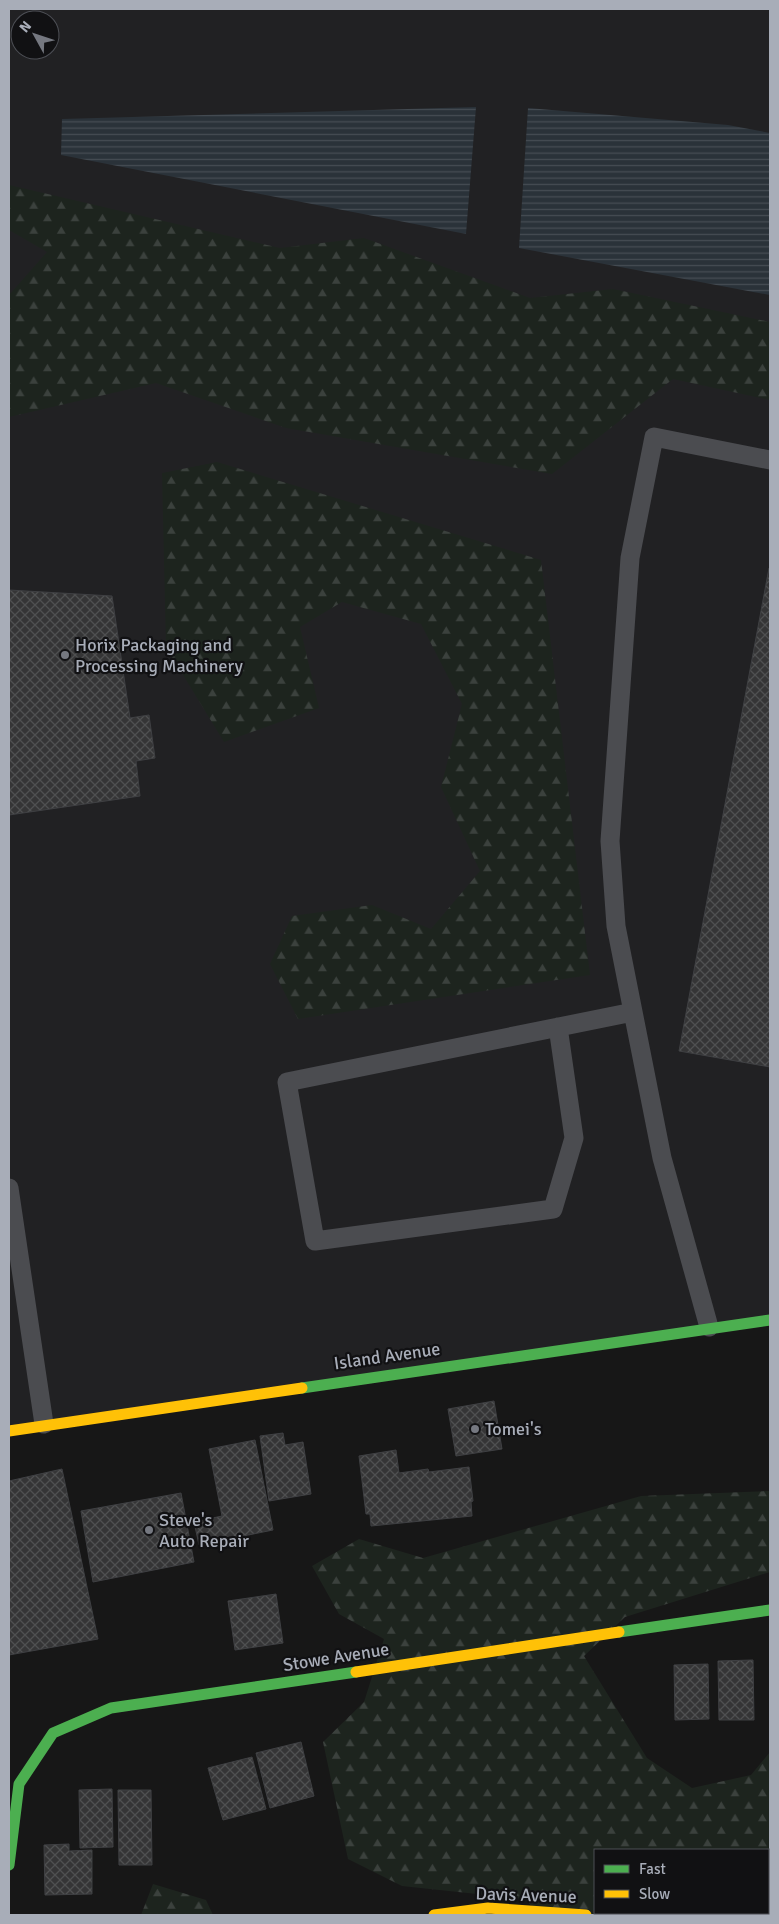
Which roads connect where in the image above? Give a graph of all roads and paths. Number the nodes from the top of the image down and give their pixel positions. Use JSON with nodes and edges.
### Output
{"nodes":[{"id":1,"x":770,"y":460,"type":"edge"},
{"id":2,"x":633,"y":1012,"type":"junction"},
{"id":3,"x":558,"y":1027,"type":"junction"},
{"id":4,"x":9,"y":1188,"type":"edge"},
{"id":5,"x":770,"y":1320,"type":"edge"},
{"id":6,"x":709,"y":1327,"type":"junction"},
{"id":7,"x":44,"y":1424,"type":"junction"},
{"id":8,"x":9,"y":1431,"type":"edge"},
{"id":9,"x":770,"y":1610,"type":"edge"},
{"id":10,"x":9,"y":1865,"type":"edge"},
{"id":11,"x":434,"y":1915,"type":"edge"},
{"id":12,"x":586,"y":1915,"type":"edge"}],
"edges":[{"from":1,"to":2,"type":"lane"},
{"from":2,"to":3,"type":"lane"},
{"from":2,"to":6,"type":"lane"},
{"from":3,"to":3,"type":"lane"},
{"from":4,"to":7,"type":"lane"},
{"from":5,"to":6,"type":"street","name":"Island Avenue"},
{"from":6,"to":7,"type":"street","name":"Island Avenue"},
{"from":7,"to":8,"type":"street","name":"Island Avenue"},
{"from":9,"to":10,"type":"street","name":"Stowe Avenue"},
{"from":11,"to":12,"type":"street","name":"Davis Avenue"}]}
